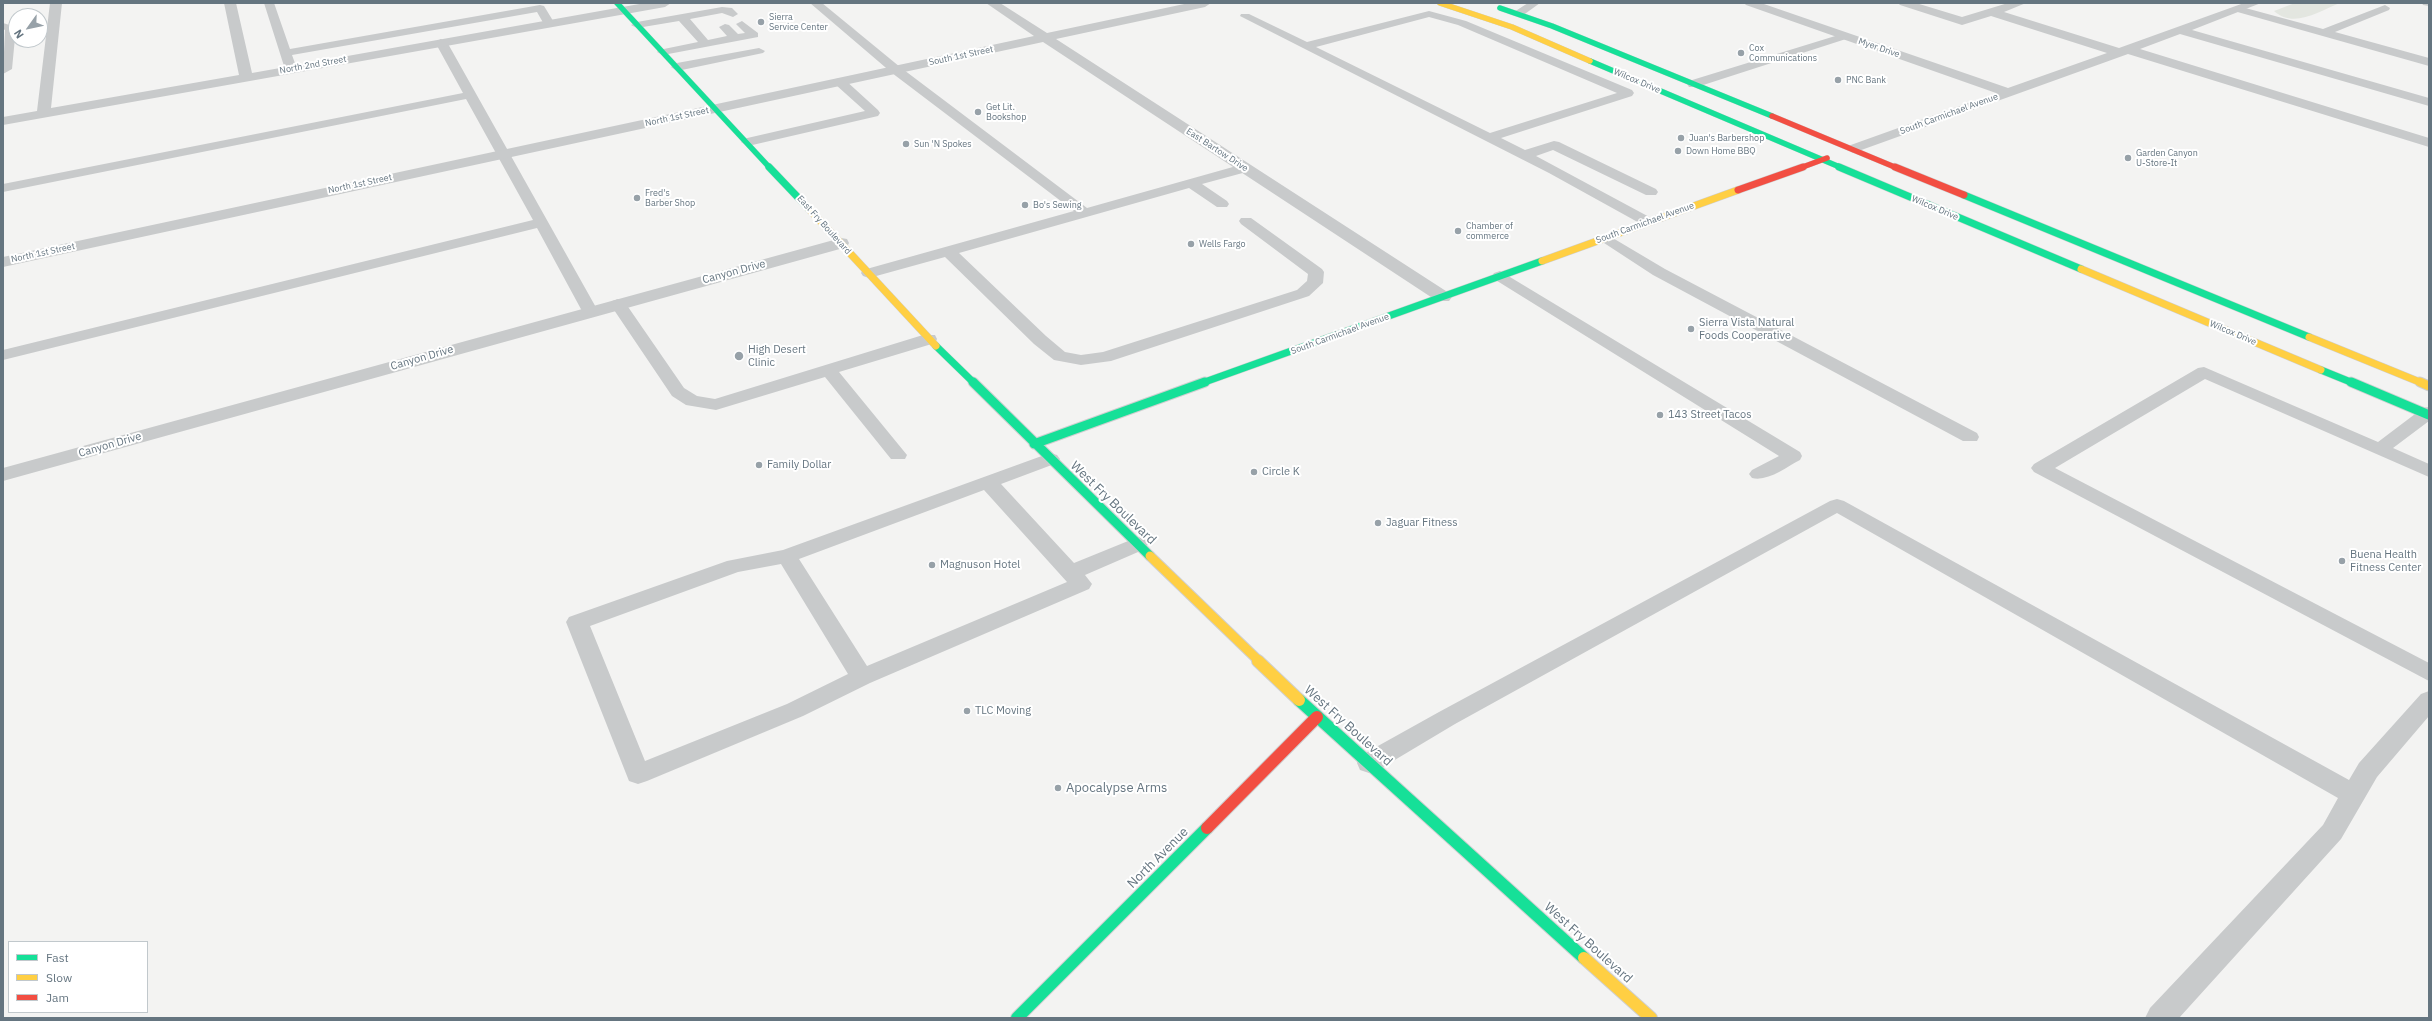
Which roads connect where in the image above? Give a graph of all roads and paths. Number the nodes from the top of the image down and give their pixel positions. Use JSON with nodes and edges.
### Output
{"nodes":[{"id":1,"x":56,"y":3,"type":"edge"},
{"id":2,"x":230,"y":3,"type":"edge"},
{"id":3,"x":269,"y":3,"type":"edge"},
{"id":4,"x":665,"y":3,"type":"edge"},
{"id":5,"x":702,"y":3,"type":"edge"},
{"id":6,"x":815,"y":3,"type":"edge"},
{"id":7,"x":992,"y":3,"type":"edge"},
{"id":8,"x":1205,"y":3,"type":"edge"},
{"id":9,"x":1440,"y":3,"type":"edge"},
{"id":10,"x":1535,"y":3,"type":"edge"},
{"id":11,"x":1750,"y":3,"type":"edge"},
{"id":12,"x":1904,"y":3,"type":"edge"},
{"id":13,"x":2020,"y":3,"type":"edge"},
{"id":14,"x":2255,"y":3,"type":"edge"},
{"id":15,"x":2364,"y":3,"type":"edge"},
{"id":16,"x":1491,"y":5,"type":"dead end"},
{"id":17,"x":538,"y":6,"type":"edge"},
{"id":18,"x":620,"y":7,"type":"edge"},
{"id":19,"x":2238,"y":9,"type":"junction"},
{"id":20,"x":1992,"y":12,"type":"junction"},
{"id":21,"x":713,"y":14,"type":"junction"},
{"id":22,"x":733,"y":14,"type":"dead end"},
{"id":23,"x":1518,"y":14,"type":"junction"},
{"id":24,"x":1245,"y":16,"type":"dead end"},
{"id":25,"x":682,"y":17,"type":"junction"},
{"id":26,"x":549,"y":24,"type":"junction"},
{"id":27,"x":742,"y":24,"type":"dead end"},
{"id":28,"x":637,"y":25,"type":"junction"},
{"id":29,"x":3,"y":26,"type":"edge"},
{"id":30,"x":725,"y":27,"type":"dead end"},
{"id":31,"x":2179,"y":30,"type":"junction"},
{"id":32,"x":2323,"y":32,"type":"junction"},
{"id":33,"x":1845,"y":36,"type":"junction"},
{"id":34,"x":735,"y":38,"type":"junction"},
{"id":35,"x":1046,"y":38,"type":"junction"},
{"id":36,"x":441,"y":42,"type":"junction"},
{"id":37,"x":706,"y":44,"type":"junction"},
{"id":38,"x":1306,"y":46,"type":"junction"},
{"id":39,"x":759,"y":51,"type":"dead end"},
{"id":40,"x":2122,"y":51,"type":"junction"},
{"id":41,"x":663,"y":52,"type":"junction"},
{"id":42,"x":286,"y":53,"type":"junction"},
{"id":43,"x":2429,"y":62,"type":"edge"},
{"id":44,"x":677,"y":66,"type":"junction"},
{"id":45,"x":291,"y":68,"type":"junction"},
{"id":46,"x":3,"y":70,"type":"edge"},
{"id":47,"x":896,"y":70,"type":"junction"},
{"id":48,"x":246,"y":76,"type":"junction"},
{"id":49,"x":840,"y":82,"type":"junction"},
{"id":50,"x":1693,"y":84,"type":"junction"},
{"id":51,"x":2007,"y":92,"type":"junction"},
{"id":52,"x":469,"y":94,"type":"junction"},
{"id":53,"x":2429,"y":102,"type":"edge"},
{"id":54,"x":717,"y":108,"type":"junction"},
{"id":55,"x":44,"y":113,"type":"junction"},
{"id":56,"x":3,"y":121,"type":"edge"},
{"id":57,"x":1488,"y":138,"type":"junction"},
{"id":58,"x":748,"y":142,"type":"junction"},
{"id":59,"x":2429,"y":143,"type":"edge"},
{"id":60,"x":1853,"y":149,"type":"junction"},
{"id":61,"x":502,"y":154,"type":"junction"},
{"id":62,"x":1525,"y":155,"type":"junction"},
{"id":63,"x":1820,"y":160,"type":"junction"},
{"id":64,"x":1245,"y":168,"type":"junction"},
{"id":65,"x":1191,"y":183,"type":"junction"},
{"id":66,"x":3,"y":188,"type":"edge"},
{"id":67,"x":1651,"y":192,"type":"dead end"},
{"id":68,"x":1222,"y":204,"type":"dead end"},
{"id":69,"x":1086,"y":212,"type":"junction"},
{"id":70,"x":1246,"y":221,"type":"dead end"},
{"id":71,"x":540,"y":222,"type":"junction"},
{"id":72,"x":1648,"y":222,"type":"junction"},
{"id":73,"x":1606,"y":238,"type":"junction"},
{"id":74,"x":841,"y":243,"type":"junction"},
{"id":75,"x":948,"y":251,"type":"junction"},
{"id":76,"x":3,"y":262,"type":"edge"},
{"id":77,"x":869,"y":273,"type":"junction"},
{"id":78,"x":1500,"y":276,"type":"junction"},
{"id":79,"x":1443,"y":297,"type":"junction"},
{"id":80,"x":618,"y":304,"type":"junction"},
{"id":81,"x":590,"y":312,"type":"junction"},
{"id":82,"x":929,"y":339,"type":"junction"},
{"id":83,"x":3,"y":355,"type":"edge"},
{"id":84,"x":829,"y":371,"type":"junction"},
{"id":85,"x":2429,"y":386,"type":"edge"},
{"id":86,"x":2428,"y":414,"type":"edge"},
{"id":87,"x":1970,"y":437,"type":"dead end"},
{"id":88,"x":1034,"y":444,"type":"junction"},
{"id":89,"x":2380,"y":449,"type":"junction"},
{"id":90,"x":898,"y":455,"type":"dead end"},
{"id":91,"x":1050,"y":459,"type":"junction"},
{"id":92,"x":2429,"y":471,"type":"edge"},
{"id":93,"x":1759,"y":474,"type":"dead end"},
{"id":94,"x":3,"y":475,"type":"edge"},
{"id":95,"x":988,"y":482,"type":"junction"},
{"id":96,"x":1138,"y":544,"type":"junction"},
{"id":97,"x":787,"y":556,"type":"junction"},
{"id":98,"x":1071,"y":573,"type":"junction"},
{"id":99,"x":2429,"y":673,"type":"edge"},
{"id":100,"x":862,"y":677,"type":"junction"},
{"id":101,"x":2429,"y":700,"type":"edge"},
{"id":102,"x":1317,"y":717,"type":"junction"},
{"id":103,"x":1369,"y":763,"type":"junction"},
{"id":104,"x":2354,"y":795,"type":"junction"},
{"id":105,"x":1017,"y":1018,"type":"edge"},
{"id":106,"x":1651,"y":1018,"type":"edge"},
{"id":107,"x":2160,"y":1018,"type":"edge"}],
"edges":[{"from":1,"to":55,"type":"street"},
{"from":2,"to":48,"type":"street"},
{"from":3,"to":42,"type":"lane"},
{"from":4,"to":18,"type":"street","name":"North 2nd Street"},
{"from":5,"to":21,"type":"lane"},
{"from":6,"to":47,"type":"lane"},
{"from":7,"to":35,"type":"street","name":"East Bartow Drive"},
{"from":8,"to":35,"type":"street","name":"South 1st Street"},
{"from":9,"to":63,"type":"street","name":"Wilcox Drive"},
{"from":10,"to":23,"type":"lane"},
{"from":11,"to":33,"type":"street","name":"Myer Drive"},
{"from":12,"to":20,"type":"street"},
{"from":13,"to":20,"type":"street"},
{"from":14,"to":19,"type":"street","name":"South Carmichael Avenue"},
{"from":15,"to":32,"type":"lane"},
{"from":16,"to":23,"type":"street","name":"Wilcox Drive"},
{"from":17,"to":26,"type":"lane"},
{"from":17,"to":42,"type":"lane"},
{"from":18,"to":26,"type":"street","name":"North 2nd Street"},
{"from":18,"to":28,"type":"street","name":"East Fry Boulevard"},
{"from":19,"to":31,"type":"street","name":"South Carmichael Avenue"},
{"from":19,"to":32,"type":"lane"},
{"from":20,"to":40,"type":"street"},
{"from":21,"to":22,"type":"lane"},
{"from":21,"to":25,"type":"lane"},
{"from":23,"to":50,"type":"street","name":"Wilcox Drive"},
{"from":24,"to":38,"type":"lane"},
{"from":25,"to":28,"type":"lane"},
{"from":25,"to":37,"type":"lane"},
{"from":26,"to":36,"type":"street","name":"North 2nd Street"},
{"from":27,"to":34,"type":"lane"},
{"from":28,"to":41,"type":"street","name":"East Fry Boulevard"},
{"from":29,"to":46,"type":"lane"},
{"from":30,"to":34,"type":"lane"},
{"from":31,"to":40,"type":"street","name":"South Carmichael Avenue"},
{"from":31,"to":53,"type":"street"},
{"from":32,"to":43,"type":"lane"},
{"from":33,"to":50,"type":"lane"},
{"from":33,"to":51,"type":"street","name":"Myer Drive"},
{"from":34,"to":37,"type":"lane"},
{"from":35,"to":47,"type":"street","name":"South 1st Street"},
{"from":35,"to":64,"type":"street","name":"East Bartow Drive"},
{"from":36,"to":45,"type":"street","name":"North 2nd Street"},
{"from":36,"to":52,"type":"lane"},
{"from":37,"to":41,"type":"lane"},
{"from":38,"to":57,"type":"lane"},
{"from":38,"to":57,"type":"lane"},
{"from":39,"to":44,"type":"lane"},
{"from":40,"to":51,"type":"street","name":"South Carmichael Avenue"},
{"from":40,"to":59,"type":"street"},
{"from":41,"to":44,"type":"street","name":"East Fry Boulevard"},
{"from":42,"to":45,"type":"lane"},
{"from":44,"to":54,"type":"street","name":"East Fry Boulevard"},
{"from":45,"to":48,"type":"street","name":"North 2nd Street"},
{"from":47,"to":49,"type":"street","name":"South 1st Street"},
{"from":47,"to":69,"type":"lane"},
{"from":48,"to":55,"type":"street","name":"North 2nd Street"},
{"from":49,"to":54,"type":"street","name":"South 1st Street"},
{"from":49,"to":58,"type":"lane"},
{"from":50,"to":60,"type":"street","name":"Wilcox Drive"},
{"from":51,"to":60,"type":"street","name":"South Carmichael Avenue"},
{"from":52,"to":61,"type":"lane"},
{"from":52,"to":66,"type":"lane"},
{"from":54,"to":58,"type":"street","name":"East Fry Boulevard"},
{"from":54,"to":61,"type":"street","name":"North 1st Street"},
{"from":55,"to":56,"type":"street","name":"North 2nd Street"},
{"from":57,"to":62,"type":"lane"},
{"from":58,"to":74,"type":"street","name":"East Fry Boulevard"},
{"from":60,"to":63,"type":"street","name":"South Carmichael Avenue"},
{"from":60,"to":85,"type":"street","name":"Wilcox Drive"},
{"from":61,"to":71,"type":"lane"},
{"from":61,"to":76,"type":"street","name":"North 1st Street"},
{"from":62,"to":67,"type":"lane"},
{"from":62,"to":72,"type":"lane"},
{"from":63,"to":72,"type":"street","name":"South Carmichael Avenue"},
{"from":63,"to":86,"type":"street","name":"Wilcox Drive"},
{"from":64,"to":65,"type":"lane"},
{"from":64,"to":79,"type":"street","name":"East Bartow Drive"},
{"from":65,"to":68,"type":"lane"},
{"from":65,"to":69,"type":"lane"},
{"from":69,"to":75,"type":"lane"},
{"from":70,"to":75,"type":"lane"},
{"from":71,"to":81,"type":"lane"},
{"from":71,"to":83,"type":"lane"},
{"from":72,"to":73,"type":"street","name":"South Carmichael Avenue"},
{"from":73,"to":78,"type":"street","name":"South Carmichael Avenue"},
{"from":73,"to":87,"type":"lane"},
{"from":74,"to":77,"type":"street","name":"East Fry Boulevard"},
{"from":74,"to":80,"type":"street","name":"Canyon Drive"},
{"from":75,"to":77,"type":"lane"},
{"from":77,"to":82,"type":"street","name":"East Fry Boulevard"},
{"from":78,"to":79,"type":"street","name":"South Carmichael Avenue"},
{"from":78,"to":93,"type":"lane"},
{"from":79,"to":88,"type":"street","name":"South Carmichael Avenue"},
{"from":80,"to":81,"type":"street","name":"Canyon Drive"},
{"from":80,"to":84,"type":"lane"},
{"from":81,"to":94,"type":"street","name":"Canyon Drive"},
{"from":82,"to":84,"type":"lane"},
{"from":82,"to":88,"type":"street","name":"East Fry Boulevard"},
{"from":84,"to":90,"type":"lane"},
{"from":86,"to":89,"type":"lane"},
{"from":88,"to":91,"type":"street","name":"West Fry Boulevard"},
{"from":89,"to":92,"type":"lane"},
{"from":89,"to":99,"type":"lane"},
{"from":91,"to":95,"type":"lane"},
{"from":91,"to":96,"type":"street","name":"West Fry Boulevard"},
{"from":95,"to":97,"type":"lane"},
{"from":95,"to":98,"type":"lane"},
{"from":96,"to":98,"type":"lane"},
{"from":96,"to":102,"type":"street","name":"West Fry Boulevard"},
{"from":97,"to":100,"type":"lane"},
{"from":97,"to":100,"type":"lane"},
{"from":98,"to":100,"type":"lane"},
{"from":101,"to":104,"type":"lane"},
{"from":102,"to":103,"type":"street","name":"West Fry Boulevard"},
{"from":102,"to":105,"type":"street","name":"North Avenue"},
{"from":103,"to":104,"type":"lane"},
{"from":103,"to":106,"type":"street","name":"West Fry Boulevard"},
{"from":104,"to":107,"type":"lane"}]}
